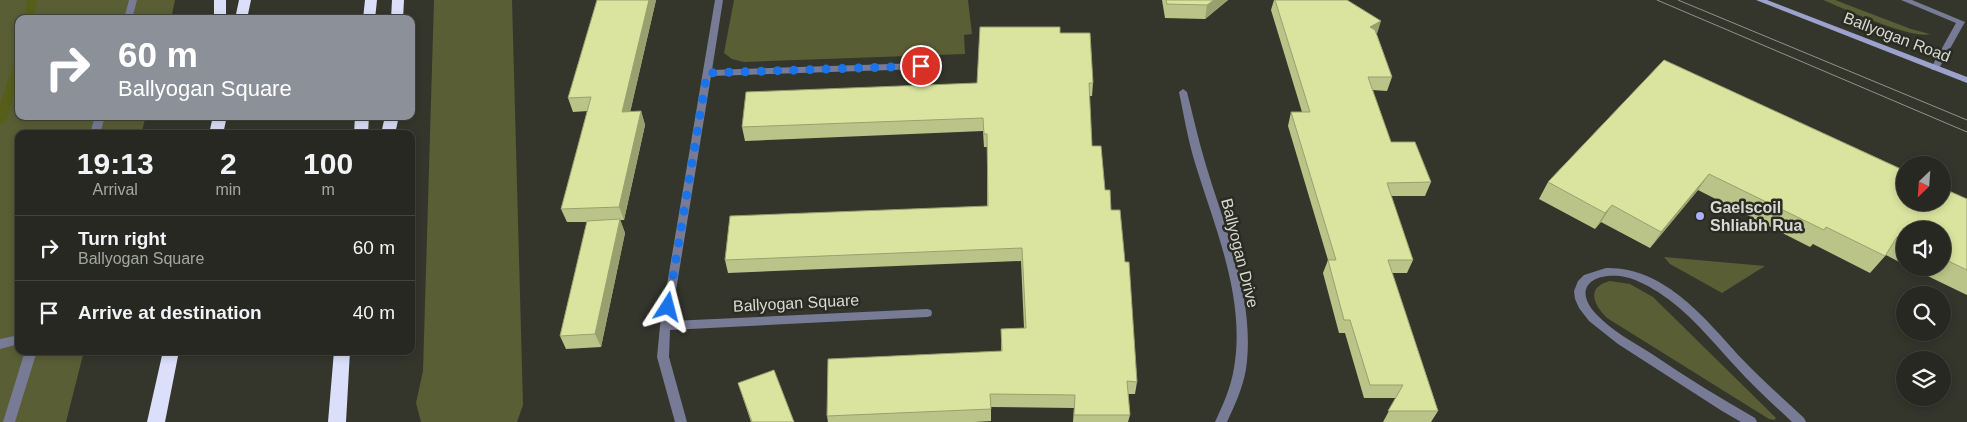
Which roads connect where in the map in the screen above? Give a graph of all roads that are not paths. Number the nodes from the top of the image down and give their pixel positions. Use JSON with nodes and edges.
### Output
{"nodes":[{"id":1,"x":133,"y":0,"type":"edge"},
{"id":2,"x":220,"y":0,"type":"edge"},
{"id":3,"x":245,"y":0,"type":"edge"},
{"id":4,"x":371,"y":0,"type":"edge"},
{"id":5,"x":398,"y":0,"type":"edge"},
{"id":6,"x":719,"y":0,"type":"edge"},
{"id":7,"x":1760,"y":0,"type":"edge"},
{"id":8,"x":1905,"y":0,"type":"edge"},
{"id":9,"x":1967,"y":13,"type":"edge"},
{"id":10,"x":129,"y":15,"type":"edge"},
{"id":11,"x":220,"y":15,"type":"edge"},
{"id":12,"x":242,"y":15,"type":"edge"},
{"id":13,"x":369,"y":15,"type":"edge"},
{"id":14,"x":397,"y":15,"type":"edge"},
{"id":15,"x":1961,"y":22,"type":"junction"},
{"id":16,"x":921,"y":66,"type":"dead end"},
{"id":17,"x":1936,"y":68,"type":"junction"},
{"id":18,"x":707,"y":73,"type":"junction"},
{"id":19,"x":1967,"y":80,"type":"edge"},
{"id":20,"x":1183,"y":92,"type":"dead end"},
{"id":21,"x":927,"y":313,"type":"dead end"},
{"id":22,"x":665,"y":326,"type":"junction"},
{"id":23,"x":15,"y":340,"type":"edge"},
{"id":24,"x":0,"y":344,"type":"edge"},
{"id":25,"x":30,"y":355,"type":"edge"},
{"id":26,"x":170,"y":355,"type":"edge"},
{"id":27,"x":342,"y":355,"type":"edge"},
{"id":28,"x":9,"y":422,"type":"edge"},
{"id":29,"x":156,"y":422,"type":"edge"},
{"id":30,"x":337,"y":422,"type":"edge"},
{"id":31,"x":681,"y":422,"type":"edge"},
{"id":32,"x":1221,"y":422,"type":"edge"},
{"id":33,"x":1751,"y":422,"type":"edge"},
{"id":34,"x":1800,"y":422,"type":"edge"}],
"edges":[{"from":1,"to":10,"type":"street"},
{"from":2,"to":11,"type":"highway"},
{"from":3,"to":12,"type":"highway"},
{"from":4,"to":13,"type":"highway"},
{"from":5,"to":14,"type":"highway"},
{"from":6,"to":18,"type":"street"},
{"from":7,"to":17,"type":"street","name":"Ballyogan Road"},
{"from":8,"to":15,"type":"street"},
{"from":9,"to":15,"type":"street"},
{"from":15,"to":17,"type":"street"},
{"from":16,"to":18,"type":"street"},
{"from":17,"to":19,"type":"street","name":"Ballyogan Road"},
{"from":18,"to":22,"type":"street"},
{"from":20,"to":32,"type":"street","name":"Ballyogan Drive"},
{"from":21,"to":22,"type":"street","name":"Ballyogan Square"},
{"from":22,"to":31,"type":"street"},
{"from":23,"to":24,"type":"street"},
{"from":25,"to":28,"type":"street"},
{"from":26,"to":29,"type":"highway"},
{"from":27,"to":30,"type":"highway"},
{"from":33,"to":34,"type":"street"}]}
